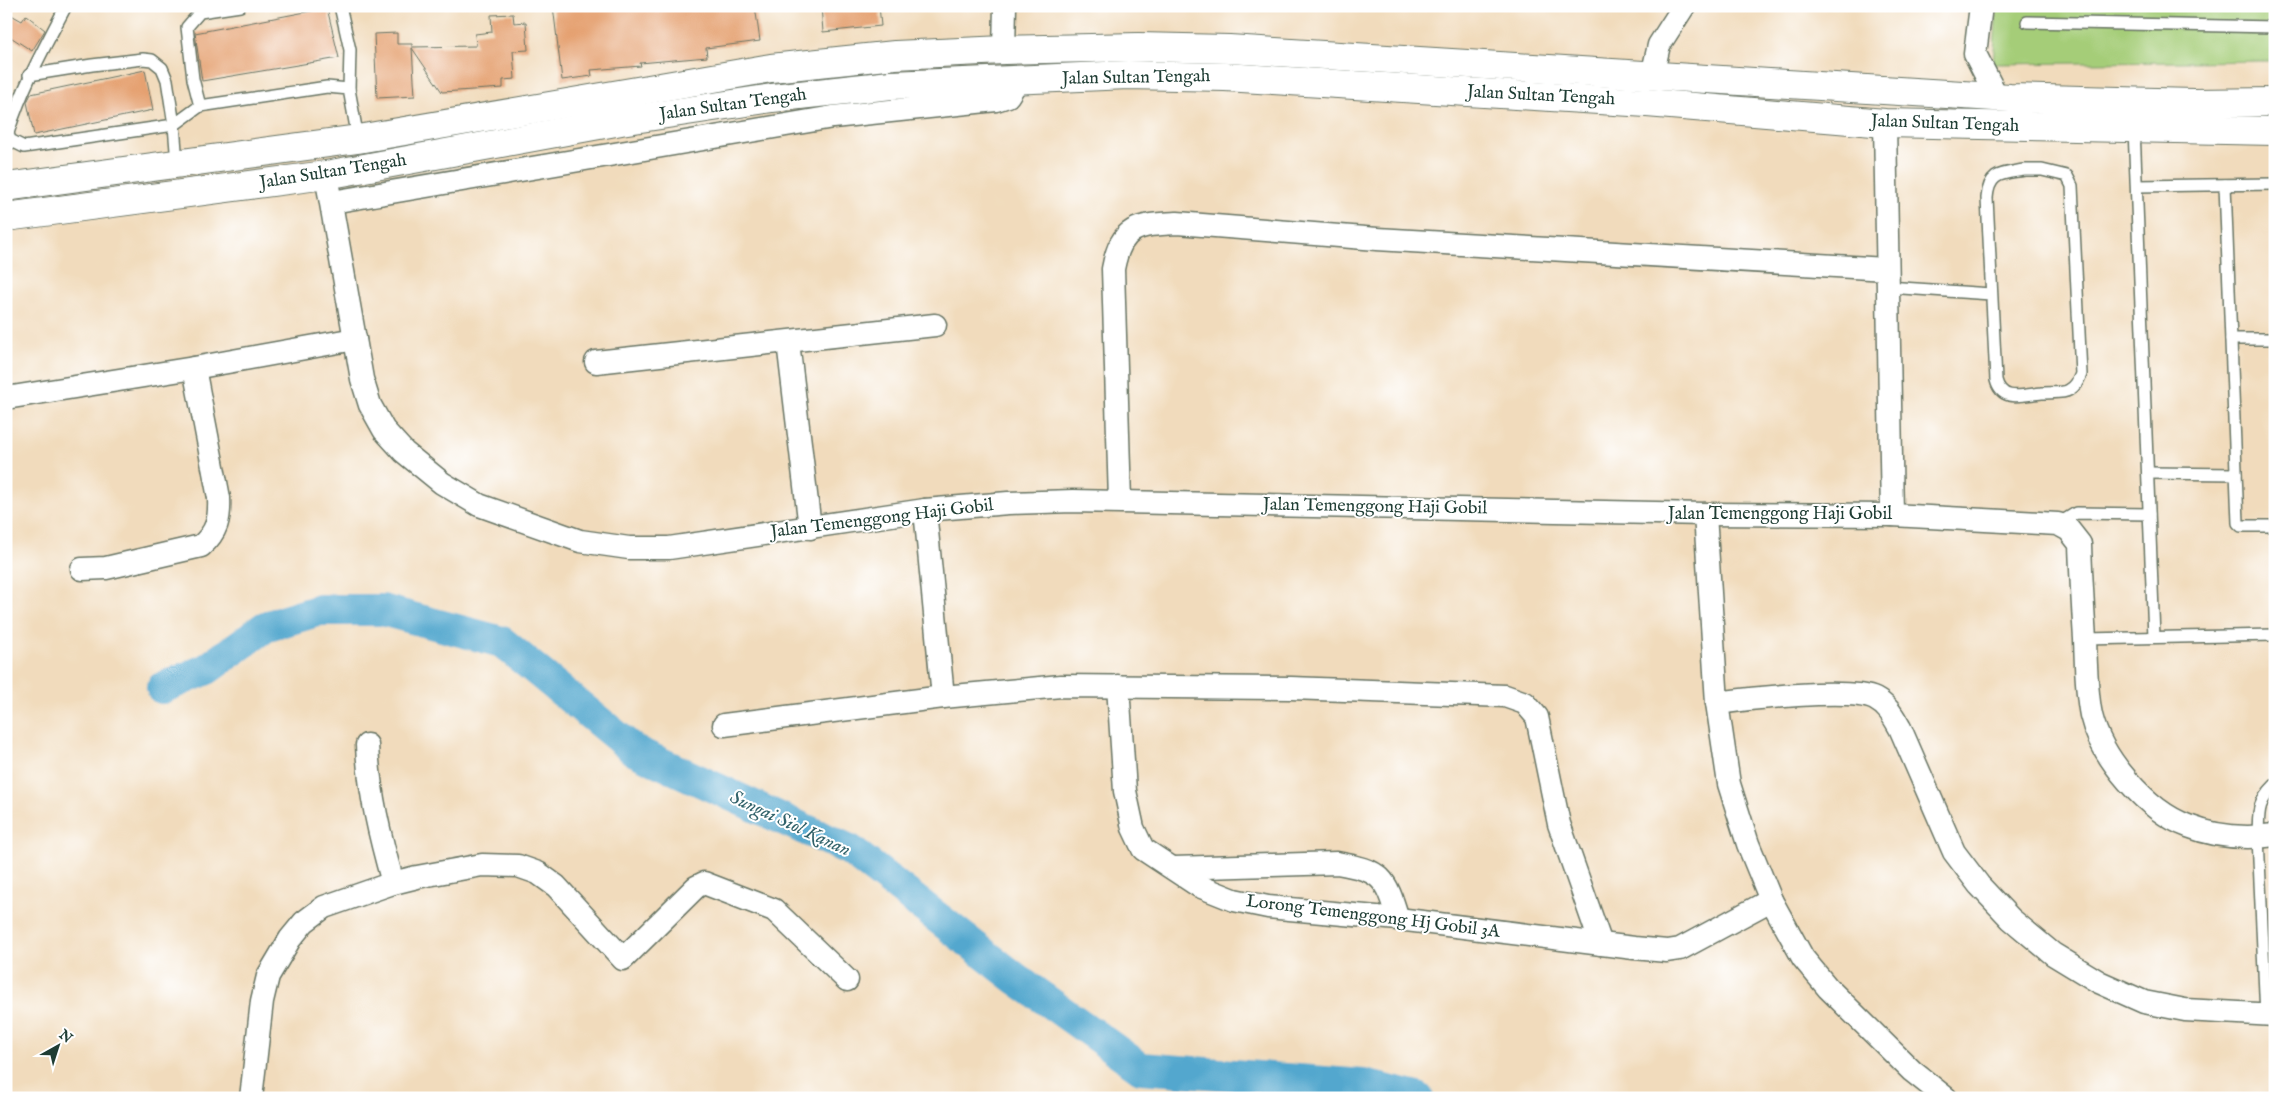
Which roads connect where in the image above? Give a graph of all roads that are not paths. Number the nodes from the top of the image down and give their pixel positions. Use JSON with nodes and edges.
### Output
{"nodes":[{"id":1,"x":66,"y":6,"type":"edge"},
{"id":2,"x":240,"y":6,"type":"edge"},
{"id":3,"x":340,"y":6,"type":"edge"},
{"id":4,"x":1005,"y":6,"type":"edge"},
{"id":5,"x":1684,"y":6,"type":"edge"},
{"id":6,"x":1981,"y":6,"type":"edge"},
{"id":7,"x":2027,"y":22,"type":"dead end"},
{"id":8,"x":2275,"y":27,"type":"edge"},
{"id":9,"x":1004,"y":50,"type":"junction"},
{"id":10,"x":29,"y":75,"type":"junction"},
{"id":11,"x":1652,"y":76,"type":"junction"},
{"id":12,"x":1018,"y":80,"type":"junction"},
{"id":13,"x":348,"y":89,"type":"junction"},
{"id":14,"x":1997,"y":97,"type":"junction"},
{"id":15,"x":2275,"y":102,"type":"edge"},
{"id":16,"x":200,"y":106,"type":"junction"},
{"id":17,"x":1885,"y":123,"type":"junction"},
{"id":18,"x":174,"y":125,"type":"junction"},
{"id":19,"x":2134,"y":128,"type":"junction"},
{"id":20,"x":2274,"y":131,"type":"edge"},
{"id":21,"x":358,"y":139,"type":"junction"},
{"id":22,"x":2275,"y":141,"type":"edge"},
{"id":23,"x":177,"y":165,"type":"junction"},
{"id":24,"x":326,"y":174,"type":"junction"},
{"id":25,"x":2275,"y":184,"type":"edge"},
{"id":26,"x":2137,"y":186,"type":"junction"},
{"id":27,"x":2225,"y":186,"type":"junction"},
{"id":28,"x":6,"y":188,"type":"edge"},
{"id":29,"x":332,"y":202,"type":"junction"},
{"id":30,"x":6,"y":217,"type":"edge"},
{"id":31,"x":1886,"y":278,"type":"junction"},
{"id":32,"x":1991,"y":294,"type":"junction"},
{"id":33,"x":935,"y":325,"type":"dead end"},
{"id":34,"x":355,"y":339,"type":"junction"},
{"id":35,"x":2231,"y":339,"type":"junction"},
{"id":36,"x":2275,"y":339,"type":"edge"},
{"id":37,"x":788,"y":342,"type":"junction"},
{"id":38,"x":596,"y":362,"type":"dead end"},
{"id":39,"x":194,"y":368,"type":"junction"},
{"id":40,"x":6,"y":398,"type":"edge"},
{"id":41,"x":2148,"y":473,"type":"junction"},
{"id":42,"x":2236,"y":474,"type":"junction"},
{"id":43,"x":1120,"y":501,"type":"junction"},
{"id":44,"x":925,"y":510,"type":"junction"},
{"id":45,"x":1705,"y":514,"type":"junction"},
{"id":46,"x":1892,"y":514,"type":"junction"},
{"id":47,"x":2149,"y":514,"type":"junction"},
{"id":48,"x":2058,"y":524,"type":"junction"},
{"id":49,"x":2275,"y":526,"type":"edge"},
{"id":50,"x":810,"y":528,"type":"junction"},
{"id":51,"x":82,"y":569,"type":"dead end"},
{"id":52,"x":2275,"y":635,"type":"edge"},
{"id":53,"x":2154,"y":637,"type":"junction"},
{"id":54,"x":2085,"y":639,"type":"junction"},
{"id":55,"x":1118,"y":686,"type":"junction"},
{"id":56,"x":943,"y":697,"type":"junction"},
{"id":57,"x":1717,"y":704,"type":"junction"},
{"id":58,"x":724,"y":724,"type":"dead end"},
{"id":59,"x":367,"y":745,"type":"dead end"},
{"id":60,"x":2275,"y":784,"type":"edge"},
{"id":61,"x":2266,"y":836,"type":"edge"},
{"id":62,"x":1174,"y":868,"type":"junction"},
{"id":63,"x":393,"y":883,"type":"junction"},
{"id":64,"x":1771,"y":900,"type":"junction"},
{"id":65,"x":1398,"y":919,"type":"junction"},
{"id":66,"x":1601,"y":944,"type":"junction"},
{"id":67,"x":847,"y":980,"type":"dead end"},
{"id":68,"x":2270,"y":1016,"type":"edge"},
{"id":69,"x":252,"y":1098,"type":"edge"},
{"id":70,"x":1946,"y":1098,"type":"edge"}],
"edges":[{"from":1,"to":10,"type":"lane"},
{"from":2,"to":16,"type":"lane"},
{"from":3,"to":13,"type":"lane"},
{"from":4,"to":9,"type":"street"},
{"from":5,"to":11,"type":"street"},
{"from":6,"to":14,"type":"street"},
{"from":7,"to":8,"type":"lane"},
{"from":9,"to":11,"type":"main road","name":"Jalan Sultan Tengah"},
{"from":9,"to":21,"type":"main road","name":"Jalan Sultan Tengah"},
{"from":10,"to":18,"type":"lane"},
{"from":10,"to":18,"type":"lane"},
{"from":11,"to":14,"type":"main road","name":"Jalan Sultan Tengah"},
{"from":12,"to":17,"type":"main road","name":"Jalan Sultan Tengah"},
{"from":12,"to":24,"type":"main road","name":"Jalan Sultan Tengah"},
{"from":12,"to":29,"type":"street"},
{"from":13,"to":16,"type":"lane"},
{"from":13,"to":21,"type":"lane"},
{"from":14,"to":15,"type":"main road","name":"Jalan Sultan Tengah"},
{"from":16,"to":18,"type":"lane"},
{"from":17,"to":19,"type":"main road","name":"Jalan Sultan Tengah"},
{"from":17,"to":31,"type":"street"},
{"from":18,"to":23,"type":"lane"},
{"from":19,"to":20,"type":"main road","name":"Jalan Sultan Tengah"},
{"from":19,"to":26,"type":"lane"},
{"from":20,"to":22,"type":"lane"},
{"from":21,"to":23,"type":"main road","name":"Jalan Sultan Tengah"},
{"from":23,"to":28,"type":"main road","name":"Jalan Sultan Tengah"},
{"from":24,"to":29,"type":"street","name":"Jalan Temenggong Haji Gobil"},
{"from":24,"to":30,"type":"main road","name":"Jalan Sultan Tengah"},
{"from":25,"to":27,"type":"lane"},
{"from":26,"to":27,"type":"lane"},
{"from":26,"to":41,"type":"lane"},
{"from":27,"to":35,"type":"lane"},
{"from":29,"to":34,"type":"street","name":"Jalan Temenggong Haji Gobil"},
{"from":31,"to":32,"type":"lane"},
{"from":31,"to":43,"type":"street"},
{"from":31,"to":46,"type":"street"},
{"from":32,"to":32,"type":"lane"},
{"from":33,"to":37,"type":"street"},
{"from":34,"to":39,"type":"street"},
{"from":34,"to":50,"type":"street","name":"Jalan Temenggong Haji Gobil"},
{"from":35,"to":36,"type":"lane"},
{"from":35,"to":42,"type":"lane"},
{"from":37,"to":38,"type":"street"},
{"from":37,"to":50,"type":"street"},
{"from":39,"to":40,"type":"street"},
{"from":39,"to":51,"type":"street"},
{"from":41,"to":42,"type":"lane"},
{"from":41,"to":47,"type":"lane"},
{"from":42,"to":49,"type":"lane"},
{"from":43,"to":44,"type":"street","name":"Jalan Temenggong Haji Gobil"},
{"from":43,"to":45,"type":"street","name":"Jalan Temenggong Haji Gobil"},
{"from":44,"to":50,"type":"street","name":"Jalan Temenggong Haji Gobil"},
{"from":44,"to":56,"type":"street"},
{"from":45,"to":46,"type":"street","name":"Jalan Temenggong Haji Gobil"},
{"from":45,"to":57,"type":"street"},
{"from":46,"to":48,"type":"street","name":"Jalan Temenggong Haji Gobil"},
{"from":47,"to":48,"type":"lane"},
{"from":47,"to":53,"type":"lane"},
{"from":48,"to":54,"type":"street"},
{"from":52,"to":53,"type":"lane"},
{"from":53,"to":54,"type":"lane"},
{"from":54,"to":61,"type":"street"},
{"from":55,"to":56,"type":"street"},
{"from":55,"to":62,"type":"street","name":"Lorong Temenggong Hj Gobil 3A"},
{"from":55,"to":66,"type":"street"},
{"from":56,"to":58,"type":"street"},
{"from":57,"to":64,"type":"street"},
{"from":57,"to":68,"type":"street"},
{"from":59,"to":63,"type":"street"},
{"from":60,"to":61,"type":"lane"},
{"from":61,"to":68,"type":"lane"},
{"from":62,"to":65,"type":"street","name":"Lorong Temenggong Hj Gobil 3A"},
{"from":62,"to":65,"type":"street"},
{"from":63,"to":67,"type":"street"},
{"from":63,"to":69,"type":"street"},
{"from":64,"to":66,"type":"street","name":"Lorong Temenggong Hj Gobil 3A"},
{"from":64,"to":70,"type":"street"},
{"from":65,"to":66,"type":"street","name":"Lorong Temenggong Hj Gobil 3A"}]}
